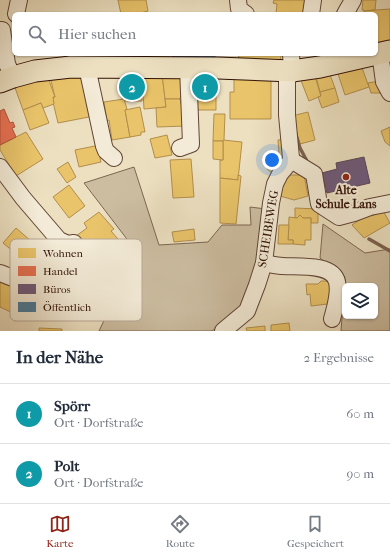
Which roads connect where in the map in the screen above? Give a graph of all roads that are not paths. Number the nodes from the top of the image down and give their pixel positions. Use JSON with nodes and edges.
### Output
{"nodes":[{"id":1,"x":19,"y":0,"type":"edge"},
{"id":2,"x":314,"y":0,"type":"edge"},
{"id":3,"x":353,"y":0,"type":"edge"},
{"id":4,"x":16,"y":12,"type":"edge"},
{"id":5,"x":311,"y":12,"type":"edge"},
{"id":6,"x":346,"y":12,"type":"edge"},
{"id":7,"x":2,"y":30,"type":"dead end"},
{"id":8,"x":385,"y":52,"type":"edge"},
{"id":9,"x":12,"y":56,"type":"edge"},
{"id":10,"x":356,"y":56,"type":"edge"},
{"id":11,"x":218,"y":61,"type":"edge"},
{"id":12,"x":320,"y":61,"type":"edge"},
{"id":13,"x":291,"y":62,"type":"edge"},
{"id":14,"x":87,"y":67,"type":"junction"},
{"id":15,"x":188,"y":67,"type":"junction"},
{"id":16,"x":8,"y":77,"type":"edge"},
{"id":17,"x":390,"y":93,"type":"edge"},
{"id":18,"x":180,"y":148,"type":"dead end"},
{"id":19,"x":114,"y":158,"type":"dead end"},
{"id":20,"x":291,"y":160,"type":"junction"},
{"id":21,"x":0,"y":167,"type":"edge"},
{"id":22,"x":390,"y":203,"type":"edge"},
{"id":23,"x":58,"y":239,"type":"edge"},
{"id":24,"x":264,"y":263,"type":"junction"},
{"id":25,"x":0,"y":273,"type":"edge"},
{"id":26,"x":10,"y":277,"type":"edge"},
{"id":27,"x":332,"y":319,"type":"dead end"},
{"id":28,"x":223,"y":331,"type":"edge"}],
"edges":[{"from":1,"to":4,"type":"street"},
{"from":2,"to":5,"type":"street"},
{"from":3,"to":6,"type":"street"},
{"from":7,"to":16,"type":"street"},
{"from":8,"to":17,"type":"street"},
{"from":9,"to":16,"type":"street"},
{"from":10,"to":12,"type":"main road"},
{"from":11,"to":13,"type":"main road"},
{"from":11,"to":15,"type":"main road"},
{"from":12,"to":13,"type":"main road"},
{"from":13,"to":20,"type":"street"},
{"from":14,"to":15,"type":"main road"},
{"from":14,"to":16,"type":"main road"},
{"from":14,"to":19,"type":"street"},
{"from":15,"to":18,"type":"street"},
{"from":20,"to":22,"type":"street"},
{"from":20,"to":24,"type":"street","name":"SCHEIBEWEG"},
{"from":21,"to":23,"type":"street"},
{"from":24,"to":27,"type":"street"},
{"from":24,"to":28,"type":"street","name":"SCHEIBEWEG"},
{"from":25,"to":26,"type":"street"}]}
